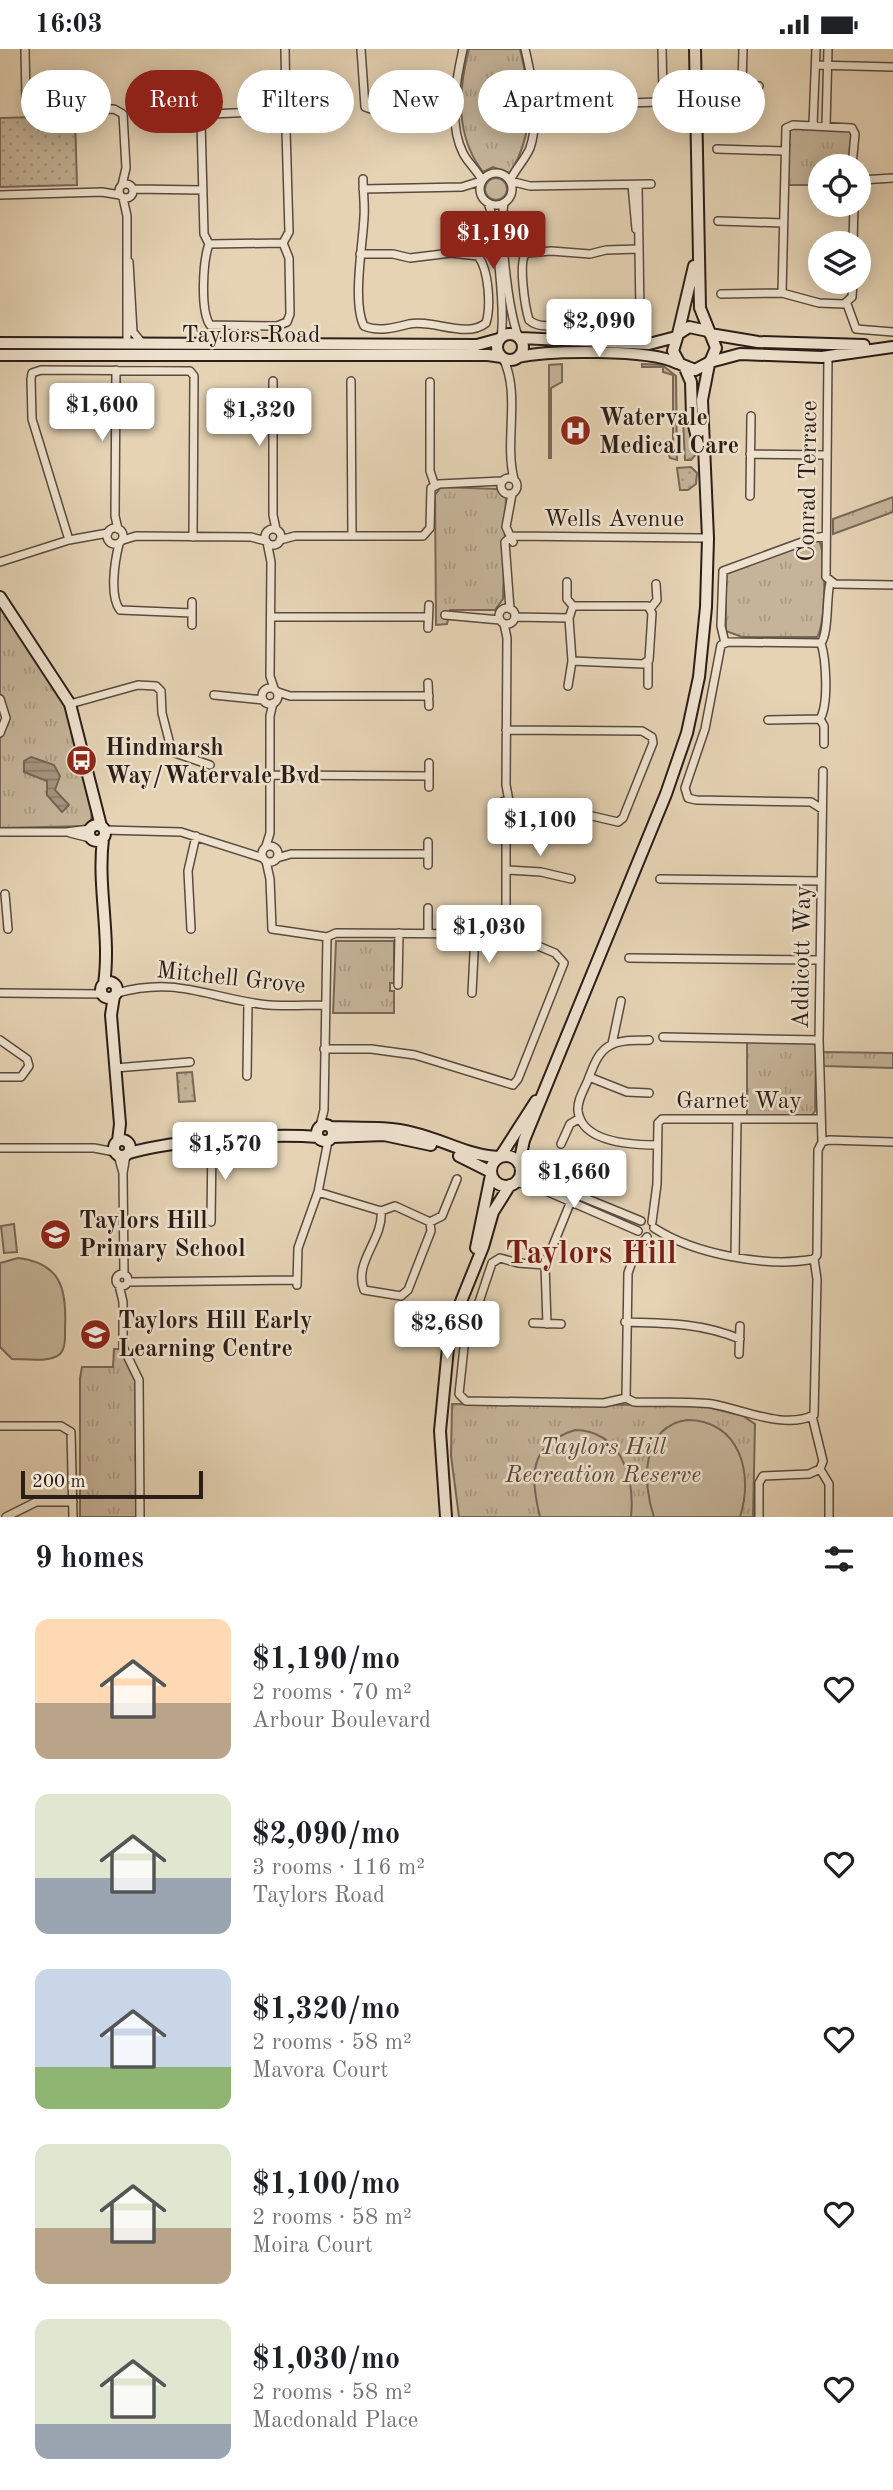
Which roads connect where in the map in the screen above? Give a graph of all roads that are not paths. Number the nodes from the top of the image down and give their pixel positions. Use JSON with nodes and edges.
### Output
{"nodes":[{"id":1,"x":25,"y":49,"type":"edge"},
{"id":2,"x":285,"y":49,"type":"edge"},
{"id":3,"x":361,"y":49,"type":"edge"},
{"id":4,"x":463,"y":49,"type":"edge"},
{"id":5,"x":525,"y":49,"type":"edge"},
{"id":6,"x":662,"y":49,"type":"edge"},
{"id":7,"x":695,"y":49,"type":"edge"},
{"id":8,"x":743,"y":49,"type":"edge"},
{"id":9,"x":816,"y":49,"type":"edge"},
{"id":10,"x":828,"y":49,"type":"edge"},
{"id":11,"x":816,"y":65,"type":"junction"},
{"id":12,"x":828,"y":66,"type":"junction"},
{"id":13,"x":893,"y":67,"type":"edge"},
{"id":14,"x":285,"y":70,"type":"edge"},
{"id":15,"x":460,"y":70,"type":"edge"},
{"id":16,"x":528,"y":70,"type":"edge"},
{"id":17,"x":742,"y":70,"type":"edge"},
{"id":18,"x":638,"y":103,"type":"edge"},
{"id":19,"x":368,"y":108,"type":"edge"},
{"id":20,"x":237,"y":114,"type":"edge"},
{"id":21,"x":813,"y":125,"type":"junction"},
{"id":22,"x":826,"y":125,"type":"junction"},
{"id":23,"x":286,"y":133,"type":"edge"},
{"id":24,"x":459,"y":133,"type":"edge"},
{"id":25,"x":532,"y":133,"type":"edge"},
{"id":26,"x":717,"y":149,"type":"dead end"},
{"id":27,"x":784,"y":151,"type":"junction"},
{"id":28,"x":856,"y":154,"type":"edge"},
{"id":29,"x":871,"y":176,"type":"edge"},
{"id":30,"x":893,"y":178,"type":"edge"},
{"id":31,"x":363,"y":179,"type":"dead end"},
{"id":32,"x":482,"y":181,"type":"junction"},
{"id":33,"x":510,"y":181,"type":"junction"},
{"id":34,"x":651,"y":184,"type":"dead end"},
{"id":35,"x":635,"y":185,"type":"junction"},
{"id":36,"x":529,"y":186,"type":"junction"},
{"id":37,"x":462,"y":187,"type":"junction"},
{"id":38,"x":363,"y":189,"type":"junction"},
{"id":39,"x":202,"y":190,"type":"junction"},
{"id":40,"x":127,"y":192,"type":"junction"},
{"id":41,"x":512,"y":193,"type":"junction"},
{"id":42,"x":0,"y":195,"type":"edge"},
{"id":43,"x":480,"y":195,"type":"junction"},
{"id":44,"x":488,"y":203,"type":"junction"},
{"id":45,"x":504,"y":203,"type":"junction"},
{"id":46,"x":718,"y":221,"type":"dead end"},
{"id":47,"x":783,"y":223,"type":"junction"},
{"id":48,"x":283,"y":243,"type":"junction"},
{"id":49,"x":698,"y":243,"type":"junction"},
{"id":50,"x":209,"y":244,"type":"junction"},
{"id":51,"x":639,"y":249,"type":"junction"},
{"id":52,"x":360,"y":254,"type":"junction"},
{"id":53,"x":128,"y":257,"type":"junction"},
{"id":54,"x":782,"y":293,"type":"junction"},
{"id":55,"x":721,"y":294,"type":"dead end"},
{"id":56,"x":852,"y":294,"type":"edge"},
{"id":57,"x":848,"y":304,"type":"junction"},
{"id":58,"x":893,"y":332,"type":"edge"},
{"id":59,"x":709,"y":333,"type":"junction"},
{"id":60,"x":677,"y":335,"type":"junction"},
{"id":61,"x":519,"y":337,"type":"junction"},
{"id":62,"x":500,"y":338,"type":"junction"},
{"id":63,"x":0,"y":343,"type":"edge"},
{"id":64,"x":142,"y":343,"type":"junction"},
{"id":65,"x":127,"y":344,"type":"junction"},
{"id":66,"x":828,"y":344,"type":"junction"},
{"id":67,"x":893,"y":347,"type":"edge"},
{"id":68,"x":0,"y":355,"type":"edge"},
{"id":69,"x":152,"y":356,"type":"junction"},
{"id":70,"x":828,"y":356,"type":"junction"},
{"id":71,"x":502,"y":358,"type":"junction"},
{"id":72,"x":517,"y":358,"type":"junction"},
{"id":73,"x":710,"y":363,"type":"junction"},
{"id":74,"x":682,"y":366,"type":"junction"},
{"id":75,"x":116,"y":370,"type":"junction"},
{"id":76,"x":511,"y":379,"type":"junction"},
{"id":77,"x":273,"y":381,"type":"dead end"},
{"id":78,"x":351,"y":381,"type":"dead end"},
{"id":79,"x":430,"y":382,"type":"dead end"},
{"id":80,"x":751,"y":416,"type":"dead end"},
{"id":81,"x":750,"y":454,"type":"junction"},
{"id":82,"x":826,"y":455,"type":"junction"},
{"id":83,"x":703,"y":463,"type":"junction"},
{"id":84,"x":507,"y":485,"type":"junction"},
{"id":85,"x":435,"y":486,"type":"junction"},
{"id":86,"x":750,"y":496,"type":"dead end"},
{"id":87,"x":115,"y":536,"type":"junction"},
{"id":88,"x":272,"y":536,"type":"junction"},
{"id":89,"x":352,"y":536,"type":"junction"},
{"id":90,"x":826,"y":536,"type":"junction"},
{"id":91,"x":193,"y":537,"type":"junction"},
{"id":92,"x":511,"y":538,"type":"junction"},
{"id":93,"x":705,"y":538,"type":"junction"},
{"id":94,"x":69,"y":540,"type":"junction"},
{"id":95,"x":0,"y":560,"type":"edge"},
{"id":96,"x":567,"y":582,"type":"dead end"},
{"id":97,"x":830,"y":583,"type":"junction"},
{"id":98,"x":656,"y":584,"type":"dead end"},
{"id":99,"x":893,"y":585,"type":"edge"},
{"id":100,"x":0,"y":597,"type":"edge"},
{"id":101,"x":192,"y":602,"type":"dead end"},
{"id":102,"x":429,"y":605,"type":"dead end"},
{"id":103,"x":573,"y":606,"type":"junction"},
{"id":104,"x":650,"y":609,"type":"junction"},
{"id":105,"x":192,"y":613,"type":"junction"},
{"id":106,"x":445,"y":615,"type":"dead end"},
{"id":107,"x":506,"y":616,"type":"junction"},
{"id":108,"x":271,"y":617,"type":"junction"},
{"id":109,"x":428,"y":617,"type":"junction"},
{"id":110,"x":569,"y":618,"type":"junction"},
{"id":111,"x":192,"y":625,"type":"dead end"},
{"id":112,"x":428,"y":628,"type":"dead end"},
{"id":113,"x":725,"y":643,"type":"junction"},
{"id":114,"x":821,"y":643,"type":"junction"},
{"id":115,"x":572,"y":661,"type":"junction"},
{"id":116,"x":648,"y":661,"type":"junction"},
{"id":117,"x":428,"y":683,"type":"dead end"},
{"id":118,"x":648,"y":685,"type":"dead end"},
{"id":119,"x":568,"y":686,"type":"dead end"},
{"id":120,"x":214,"y":695,"type":"dead end"},
{"id":121,"x":270,"y":696,"type":"junction"},
{"id":122,"x":429,"y":696,"type":"junction"},
{"id":123,"x":0,"y":699,"type":"edge"},
{"id":124,"x":70,"y":704,"type":"junction"},
{"id":125,"x":429,"y":706,"type":"dead end"},
{"id":126,"x":820,"y":719,"type":"junction"},
{"id":127,"x":768,"y":720,"type":"dead end"},
{"id":128,"x":506,"y":730,"type":"junction"},
{"id":129,"x":0,"y":733,"type":"edge"},
{"id":130,"x":824,"y":744,"type":"dead end"},
{"id":131,"x":429,"y":764,"type":"dead end"},
{"id":132,"x":210,"y":765,"type":"dead end"},
{"id":133,"x":823,"y":771,"type":"dead end"},
{"id":134,"x":270,"y":775,"type":"junction"},
{"id":135,"x":429,"y":776,"type":"junction"},
{"id":136,"x":429,"y":787,"type":"dead end"},
{"id":137,"x":509,"y":809,"type":"junction"},
{"id":138,"x":822,"y":809,"type":"junction"},
{"id":139,"x":0,"y":832,"type":"edge"},
{"id":140,"x":97,"y":833,"type":"junction"},
{"id":141,"x":196,"y":836,"type":"junction"},
{"id":142,"x":428,"y":842,"type":"dead end"},
{"id":143,"x":270,"y":854,"type":"junction"},
{"id":144,"x":428,"y":854,"type":"junction"},
{"id":145,"x":428,"y":866,"type":"dead end"},
{"id":146,"x":506,"y":870,"type":"junction"},
{"id":147,"x":571,"y":879,"type":"dead end"},
{"id":148,"x":660,"y":879,"type":"dead end"},
{"id":149,"x":821,"y":881,"type":"junction"},
{"id":150,"x":5,"y":894,"type":"dead end"},
{"id":151,"x":428,"y":908,"type":"dead end"},
{"id":152,"x":3,"y":911,"type":"edge"},
{"id":153,"x":8,"y":929,"type":"dead end"},
{"id":154,"x":191,"y":929,"type":"dead end"},
{"id":155,"x":502,"y":930,"type":"junction"},
{"id":156,"x":399,"y":933,"type":"junction"},
{"id":157,"x":428,"y":933,"type":"junction"},
{"id":158,"x":475,"y":933,"type":"junction"},
{"id":159,"x":327,"y":937,"type":"junction"},
{"id":160,"x":629,"y":958,"type":"dead end"},
{"id":161,"x":820,"y":960,"type":"junction"},
{"id":162,"x":398,"y":985,"type":"dead end"},
{"id":163,"x":109,"y":990,"type":"junction"},
{"id":164,"x":472,"y":992,"type":"dead end"},
{"id":165,"x":0,"y":993,"type":"edge"},
{"id":166,"x":621,"y":1001,"type":"dead end"},
{"id":167,"x":247,"y":1002,"type":"junction"},
{"id":168,"x":324,"y":1005,"type":"junction"},
{"id":169,"x":663,"y":1037,"type":"dead end"},
{"id":170,"x":0,"y":1040,"type":"edge"},
{"id":171,"x":649,"y":1040,"type":"dead end"},
{"id":172,"x":819,"y":1040,"type":"junction"},
{"id":173,"x":612,"y":1044,"type":"junction"},
{"id":174,"x":324,"y":1049,"type":"junction"},
{"id":175,"x":190,"y":1062,"type":"dead end"},
{"id":176,"x":115,"y":1068,"type":"junction"},
{"id":177,"x":247,"y":1076,"type":"dead end"},
{"id":178,"x":0,"y":1077,"type":"edge"},
{"id":179,"x":589,"y":1077,"type":"junction"},
{"id":180,"x":549,"y":1082,"type":"junction"},
{"id":181,"x":649,"y":1093,"type":"dead end"},
{"id":182,"x":580,"y":1118,"type":"junction"},
{"id":183,"x":737,"y":1119,"type":"junction"},
{"id":184,"x":819,"y":1119,"type":"junction"},
{"id":185,"x":324,"y":1133,"type":"junction"},
{"id":186,"x":212,"y":1142,"type":"junction"},
{"id":187,"x":822,"y":1142,"type":"junction"},
{"id":188,"x":893,"y":1142,"type":"edge"},
{"id":189,"x":561,"y":1144,"type":"dead end"},
{"id":190,"x":657,"y":1145,"type":"junction"},
{"id":191,"x":0,"y":1148,"type":"edge"},
{"id":192,"x":122,"y":1148,"type":"junction"},
{"id":193,"x":499,"y":1157,"type":"junction"},
{"id":194,"x":520,"y":1166,"type":"junction"},
{"id":195,"x":491,"y":1174,"type":"junction"},
{"id":196,"x":457,"y":1179,"type":"dead end"},
{"id":197,"x":513,"y":1184,"type":"junction"},
{"id":198,"x":318,"y":1192,"type":"junction"},
{"id":199,"x":571,"y":1201,"type":"junction"},
{"id":200,"x":382,"y":1211,"type":"junction"},
{"id":201,"x":211,"y":1222,"type":"dead end"},
{"id":202,"x":430,"y":1222,"type":"junction"},
{"id":203,"x":646,"y":1228,"type":"junction"},
{"id":204,"x":735,"y":1257,"type":"junction"},
{"id":205,"x":814,"y":1259,"type":"junction"},
{"id":206,"x":545,"y":1265,"type":"junction"},
{"id":207,"x":471,"y":1275,"type":"junction"},
{"id":208,"x":125,"y":1278,"type":"junction"},
{"id":209,"x":625,"y":1322,"type":"junction"},
{"id":210,"x":533,"y":1323,"type":"dead end"},
{"id":211,"x":547,"y":1324,"type":"junction"},
{"id":212,"x":561,"y":1324,"type":"dead end"},
{"id":213,"x":740,"y":1326,"type":"dead end"},
{"id":214,"x":740,"y":1339,"type":"junction"},
{"id":215,"x":740,"y":1354,"type":"dead end"},
{"id":216,"x":626,"y":1398,"type":"junction"},
{"id":217,"x":812,"y":1416,"type":"junction"},
{"id":218,"x":0,"y":1426,"type":"edge"},
{"id":219,"x":820,"y":1469,"type":"junction"},
{"id":220,"x":73,"y":1502,"type":"junction"},
{"id":221,"x":6,"y":1517,"type":"edge"},
{"id":222,"x":73,"y":1517,"type":"edge"},
{"id":223,"x":140,"y":1517,"type":"edge"},
{"id":224,"x":446,"y":1517,"type":"edge"},
{"id":225,"x":759,"y":1517,"type":"edge"},
{"id":226,"x":828,"y":1517,"type":"edge"}],
"edges":[{"from":1,"to":40,"type":"street"},
{"from":2,"to":14,"type":"street"},
{"from":3,"to":19,"type":"street"},
{"from":4,"to":15,"type":"street"},
{"from":5,"to":16,"type":"street"},
{"from":6,"to":18,"type":"street"},
{"from":7,"to":49,"type":"street"},
{"from":8,"to":17,"type":"street"},
{"from":9,"to":11,"type":"street"},
{"from":10,"to":12,"type":"street"},
{"from":11,"to":12,"type":"street"},
{"from":11,"to":21,"type":"street"},
{"from":12,"to":13,"type":"street"},
{"from":12,"to":22,"type":"street"},
{"from":20,"to":39,"type":"street"},
{"from":21,"to":22,"type":"street"},
{"from":21,"to":27,"type":"street"},
{"from":22,"to":28,"type":"street"},
{"from":23,"to":48,"type":"street"},
{"from":24,"to":32,"type":"street"},
{"from":25,"to":33,"type":"street"},
{"from":26,"to":27,"type":"street"},
{"from":27,"to":47,"type":"street"},
{"from":29,"to":30,"type":"street"},
{"from":31,"to":38,"type":"street"},
{"from":32,"to":33,"type":"street"},
{"from":32,"to":37,"type":"street"},
{"from":32,"to":43,"type":"street"},
{"from":33,"to":36,"type":"street"},
{"from":33,"to":41,"type":"street"},
{"from":34,"to":35,"type":"street"},
{"from":35,"to":36,"type":"street"},
{"from":35,"to":51,"type":"street"},
{"from":36,"to":41,"type":"street"},
{"from":37,"to":38,"type":"street"},
{"from":37,"to":43,"type":"street"},
{"from":38,"to":52,"type":"street"},
{"from":39,"to":40,"type":"street"},
{"from":39,"to":50,"type":"street"},
{"from":40,"to":42,"type":"street"},
{"from":40,"to":53,"type":"street"},
{"from":41,"to":45,"type":"street"},
{"from":43,"to":44,"type":"street"},
{"from":44,"to":45,"type":"street"},
{"from":44,"to":62,"type":"street"},
{"from":45,"to":61,"type":"street"},
{"from":46,"to":47,"type":"street"},
{"from":47,"to":54,"type":"street"},
{"from":48,"to":50,"type":"street"},
{"from":48,"to":50,"type":"street"},
{"from":49,"to":59,"type":"street"},
{"from":49,"to":60,"type":"street"},
{"from":51,"to":51,"type":"street"},
{"from":52,"to":52,"type":"street"},
{"from":53,"to":64,"type":"street"},
{"from":53,"to":65,"type":"street"},
{"from":54,"to":55,"type":"street"},
{"from":54,"to":57,"type":"street"},
{"from":56,"to":57,"type":"street"},
{"from":57,"to":58,"type":"street"},
{"from":59,"to":60,"type":"street"},
{"from":59,"to":66,"type":"street"},
{"from":59,"to":73,"type":"street"},
{"from":60,"to":61,"type":"street"},
{"from":60,"to":74,"type":"street"},
{"from":61,"to":62,"type":"street"},
{"from":61,"to":72,"type":"street"},
{"from":62,"to":64,"type":"street","name":"Taylors Road"},
{"from":62,"to":71,"type":"street"},
{"from":63,"to":65,"type":"street","name":"Taylors Road"},
{"from":64,"to":65,"type":"street","name":"Taylors Road"},
{"from":65,"to":69,"type":"street"},
{"from":66,"to":67,"type":"street"},
{"from":66,"to":70,"type":"street"},
{"from":67,"to":70,"type":"street"},
{"from":68,"to":69,"type":"street","name":"Taylors Road"},
{"from":69,"to":71,"type":"street","name":"Taylors Road"},
{"from":70,"to":73,"type":"street"},
{"from":70,"to":82,"type":"street","name":"Conrad Terrace"},
{"from":71,"to":72,"type":"street"},
{"from":71,"to":76,"type":"street"},
{"from":72,"to":74,"type":"street"},
{"from":72,"to":76,"type":"street"},
{"from":73,"to":74,"type":"street"},
{"from":73,"to":83,"type":"street"},
{"from":74,"to":83,"type":"street"},
{"from":75,"to":87,"type":"street"},
{"from":75,"to":91,"type":"street"},
{"from":75,"to":94,"type":"street"},
{"from":76,"to":84,"type":"street"},
{"from":77,"to":88,"type":"street"},
{"from":78,"to":89,"type":"street"},
{"from":79,"to":85,"type":"street"},
{"from":80,"to":81,"type":"street"},
{"from":81,"to":82,"type":"street"},
{"from":81,"to":86,"type":"street"},
{"from":82,"to":90,"type":"street","name":"Conrad Terrace"},
{"from":83,"to":93,"type":"street"},
{"from":84,"to":85,"type":"street"},
{"from":84,"to":92,"type":"street"},
{"from":85,"to":89,"type":"street"},
{"from":87,"to":91,"type":"street"},
{"from":87,"to":94,"type":"street"},
{"from":87,"to":105,"type":"street"},
{"from":88,"to":89,"type":"street"},
{"from":88,"to":91,"type":"street"},
{"from":88,"to":108,"type":"street"},
{"from":90,"to":97,"type":"street","name":"Conrad Terrace"},
{"from":90,"to":113,"type":"street"},
{"from":92,"to":93,"type":"street","name":"Wells Avenue"},
{"from":92,"to":107,"type":"street"},
{"from":93,"to":180,"type":"street"},
{"from":94,"to":95,"type":"street"},
{"from":96,"to":103,"type":"street"},
{"from":97,"to":99,"type":"street","name":"Conrad Terrace"},
{"from":97,"to":114,"type":"street"},
{"from":98,"to":104,"type":"street"},
{"from":100,"to":124,"type":"street"},
{"from":101,"to":105,"type":"street"},
{"from":102,"to":109,"type":"street"},
{"from":103,"to":104,"type":"street"},
{"from":103,"to":110,"type":"street"},
{"from":104,"to":116,"type":"street"},
{"from":105,"to":111,"type":"street"},
{"from":106,"to":107,"type":"street"},
{"from":107,"to":110,"type":"street"},
{"from":107,"to":128,"type":"street"},
{"from":108,"to":109,"type":"street"},
{"from":108,"to":121,"type":"street"},
{"from":109,"to":112,"type":"street"},
{"from":110,"to":115,"type":"street"},
{"from":113,"to":114,"type":"street"},
{"from":113,"to":138,"type":"street"},
{"from":114,"to":126,"type":"street"},
{"from":115,"to":116,"type":"street"},
{"from":115,"to":119,"type":"street"},
{"from":116,"to":118,"type":"street"},
{"from":117,"to":122,"type":"street"},
{"from":120,"to":121,"type":"street"},
{"from":121,"to":122,"type":"street"},
{"from":121,"to":134,"type":"street"},
{"from":122,"to":125,"type":"street"},
{"from":123,"to":129,"type":"street"},
{"from":124,"to":132,"type":"street"},
{"from":124,"to":140,"type":"street"},
{"from":126,"to":127,"type":"street"},
{"from":126,"to":130,"type":"street"},
{"from":128,"to":137,"type":"street"},
{"from":128,"to":137,"type":"street"},
{"from":131,"to":135,"type":"street"},
{"from":133,"to":138,"type":"street","name":"Addicott Way"},
{"from":134,"to":135,"type":"street"},
{"from":134,"to":143,"type":"street"},
{"from":135,"to":136,"type":"street"},
{"from":137,"to":146,"type":"street"},
{"from":138,"to":149,"type":"street","name":"Addicott Way"},
{"from":139,"to":140,"type":"street"},
{"from":140,"to":141,"type":"street"},
{"from":140,"to":163,"type":"street"},
{"from":141,"to":143,"type":"street"},
{"from":141,"to":154,"type":"street"},
{"from":142,"to":144,"type":"street"},
{"from":143,"to":144,"type":"street"},
{"from":143,"to":159,"type":"street"},
{"from":144,"to":145,"type":"street"},
{"from":146,"to":147,"type":"street"},
{"from":146,"to":155,"type":"street"},
{"from":148,"to":149,"type":"street"},
{"from":149,"to":161,"type":"street","name":"Addicott Way"},
{"from":150,"to":152,"type":"street"},
{"from":151,"to":157,"type":"street"},
{"from":152,"to":153,"type":"street"},
{"from":155,"to":158,"type":"street"},
{"from":155,"to":174,"type":"street"},
{"from":156,"to":157,"type":"street"},
{"from":156,"to":159,"type":"street"},
{"from":156,"to":162,"type":"street"},
{"from":157,"to":158,"type":"street"},
{"from":158,"to":164,"type":"street"},
{"from":159,"to":168,"type":"street"},
{"from":160,"to":161,"type":"street"},
{"from":161,"to":172,"type":"street","name":"Addicott Way"},
{"from":163,"to":165,"type":"street"},
{"from":163,"to":167,"type":"street","name":"Mitchell Grove"},
{"from":163,"to":176,"type":"street"},
{"from":166,"to":173,"type":"street"},
{"from":167,"to":168,"type":"street","name":"Mitchell Grove"},
{"from":167,"to":177,"type":"street"},
{"from":168,"to":174,"type":"street"},
{"from":169,"to":172,"type":"street"},
{"from":170,"to":178,"type":"street"},
{"from":171,"to":173,"type":"street"},
{"from":172,"to":184,"type":"street","name":"Addicott Way"},
{"from":173,"to":179,"type":"street"},
{"from":174,"to":185,"type":"street"},
{"from":175,"to":176,"type":"street"},
{"from":176,"to":192,"type":"street"},
{"from":179,"to":181,"type":"street"},
{"from":179,"to":182,"type":"street"},
{"from":180,"to":193,"type":"street"},
{"from":180,"to":194,"type":"street"},
{"from":182,"to":189,"type":"street"},
{"from":182,"to":190,"type":"street"},
{"from":183,"to":184,"type":"street","name":"Garnet Way"},
{"from":183,"to":190,"type":"street","name":"Garnet Way"},
{"from":183,"to":204,"type":"street"},
{"from":184,"to":187,"type":"street","name":"Addicott Way"},
{"from":185,"to":186,"type":"street"},
{"from":185,"to":193,"type":"street"},
{"from":185,"to":195,"type":"street"},
{"from":185,"to":198,"type":"street"},
{"from":186,"to":192,"type":"street"},
{"from":186,"to":201,"type":"street"},
{"from":187,"to":188,"type":"street"},
{"from":187,"to":205,"type":"street","name":"Addicott Way"},
{"from":190,"to":203,"type":"street","name":"Garnet Way"},
{"from":191,"to":192,"type":"street"},
{"from":192,"to":208,"type":"street"},
{"from":193,"to":194,"type":"street"},
{"from":193,"to":195,"type":"street"},
{"from":194,"to":197,"type":"street"},
{"from":194,"to":203,"type":"street"},
{"from":195,"to":197,"type":"street"},
{"from":195,"to":207,"type":"street"},
{"from":196,"to":202,"type":"street"},
{"from":197,"to":199,"type":"street"},
{"from":197,"to":207,"type":"street"},
{"from":198,"to":200,"type":"street"},
{"from":198,"to":208,"type":"street"},
{"from":199,"to":203,"type":"street"},
{"from":199,"to":206,"type":"street"},
{"from":200,"to":202,"type":"street"},
{"from":200,"to":202,"type":"street"},
{"from":203,"to":204,"type":"street"},
{"from":203,"to":209,"type":"street"},
{"from":204,"to":205,"type":"street"},
{"from":205,"to":217,"type":"street","name":"Addicott Way"},
{"from":206,"to":211,"type":"street"},
{"from":206,"to":216,"type":"street"},
{"from":207,"to":224,"type":"street"},
{"from":208,"to":223,"type":"street"},
{"from":209,"to":214,"type":"street"},
{"from":209,"to":216,"type":"street"},
{"from":210,"to":211,"type":"street"},
{"from":211,"to":212,"type":"street"},
{"from":213,"to":214,"type":"street"},
{"from":214,"to":215,"type":"street"},
{"from":216,"to":217,"type":"street"},
{"from":217,"to":219,"type":"street","name":"Addicott Way"},
{"from":218,"to":220,"type":"street"},
{"from":219,"to":225,"type":"street"},
{"from":219,"to":226,"type":"street","name":"Addicott Way"},
{"from":220,"to":221,"type":"street"},
{"from":220,"to":222,"type":"street"}]}
